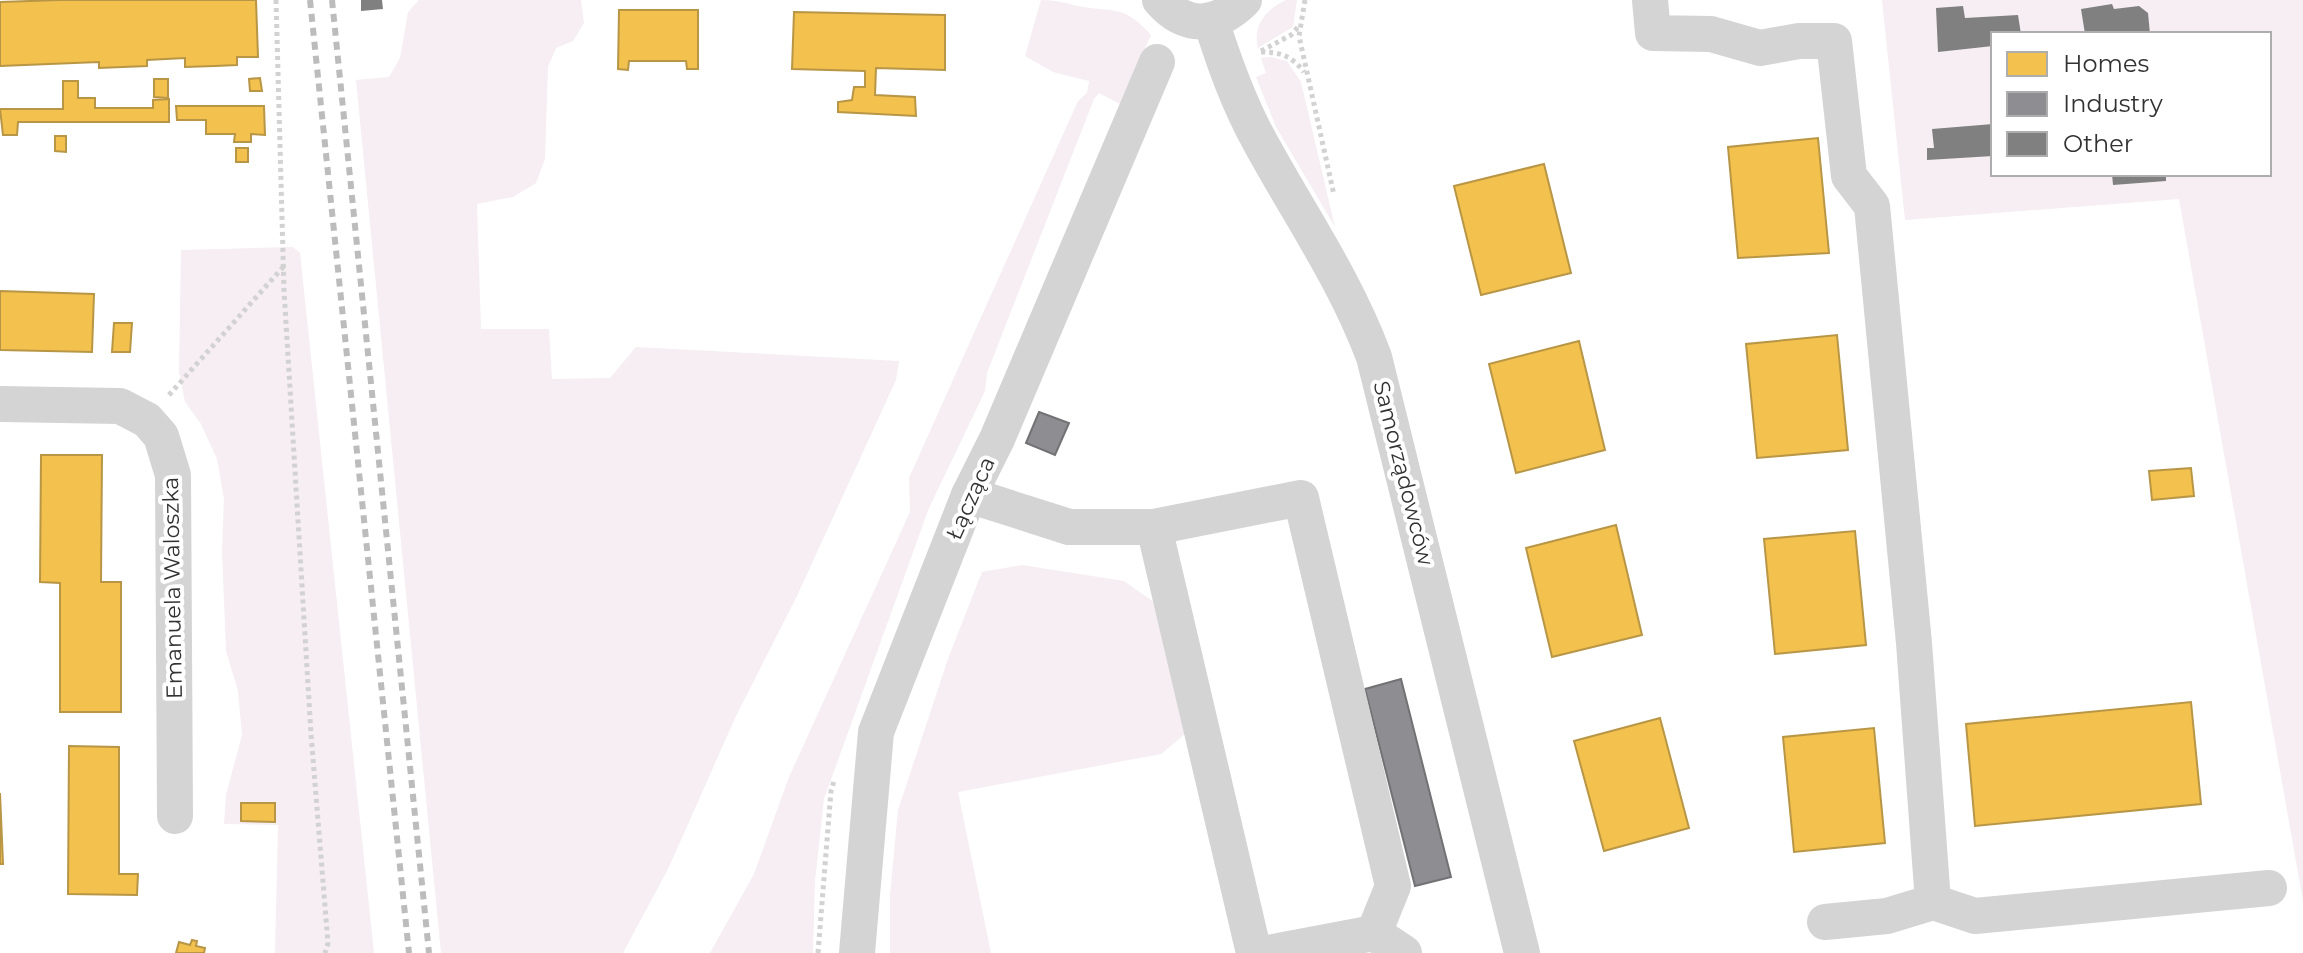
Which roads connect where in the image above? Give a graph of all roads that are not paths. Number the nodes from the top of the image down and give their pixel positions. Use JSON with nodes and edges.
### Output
{"nodes":[{"id":1,"x":1160,"y":0,"type":"edge"},
{"id":2,"x":1244,"y":0,"type":"edge"},
{"id":3,"x":1650,"y":0,"type":"edge"},
{"id":4,"x":1211,"y":21,"type":"junction"},
{"id":5,"x":1157,"y":62,"type":"dead end"},
{"id":6,"x":0,"y":404,"type":"edge"},
{"id":7,"x":969,"y":495,"type":"junction"},
{"id":8,"x":1154,"y":527,"type":"junction"},
{"id":9,"x":175,"y":816,"type":"dead end"},
{"id":10,"x":2269,"y":888,"type":"dead end"},
{"id":11,"x":1933,"y":902,"type":"junction"},
{"id":12,"x":1825,"y":922,"type":"dead end"},
{"id":13,"x":1374,"y":933,"type":"junction"},
{"id":14,"x":857,"y":953,"type":"edge"},
{"id":15,"x":1254,"y":953,"type":"edge"},
{"id":16,"x":1268,"y":953,"type":"edge"},
{"id":17,"x":1404,"y":953,"type":"edge"},
{"id":18,"x":1522,"y":953,"type":"edge"}],
"edges":[{"from":1,"to":4,"type":"street"},
{"from":2,"to":4,"type":"street"},
{"from":3,"to":11,"type":"street"},
{"from":4,"to":18,"type":"street","name":"Samorządowców"},
{"from":5,"to":7,"type":"street","name":"Łącząca"},
{"from":6,"to":9,"type":"street","name":"Emanuela Waloszka"},
{"from":7,"to":8,"type":"street"},
{"from":7,"to":14,"type":"street","name":"Łącząca"},
{"from":8,"to":13,"type":"street"},
{"from":8,"to":15,"type":"street"},
{"from":10,"to":11,"type":"street"},
{"from":11,"to":12,"type":"street"},
{"from":13,"to":16,"type":"street"},
{"from":13,"to":17,"type":"street"}]}
